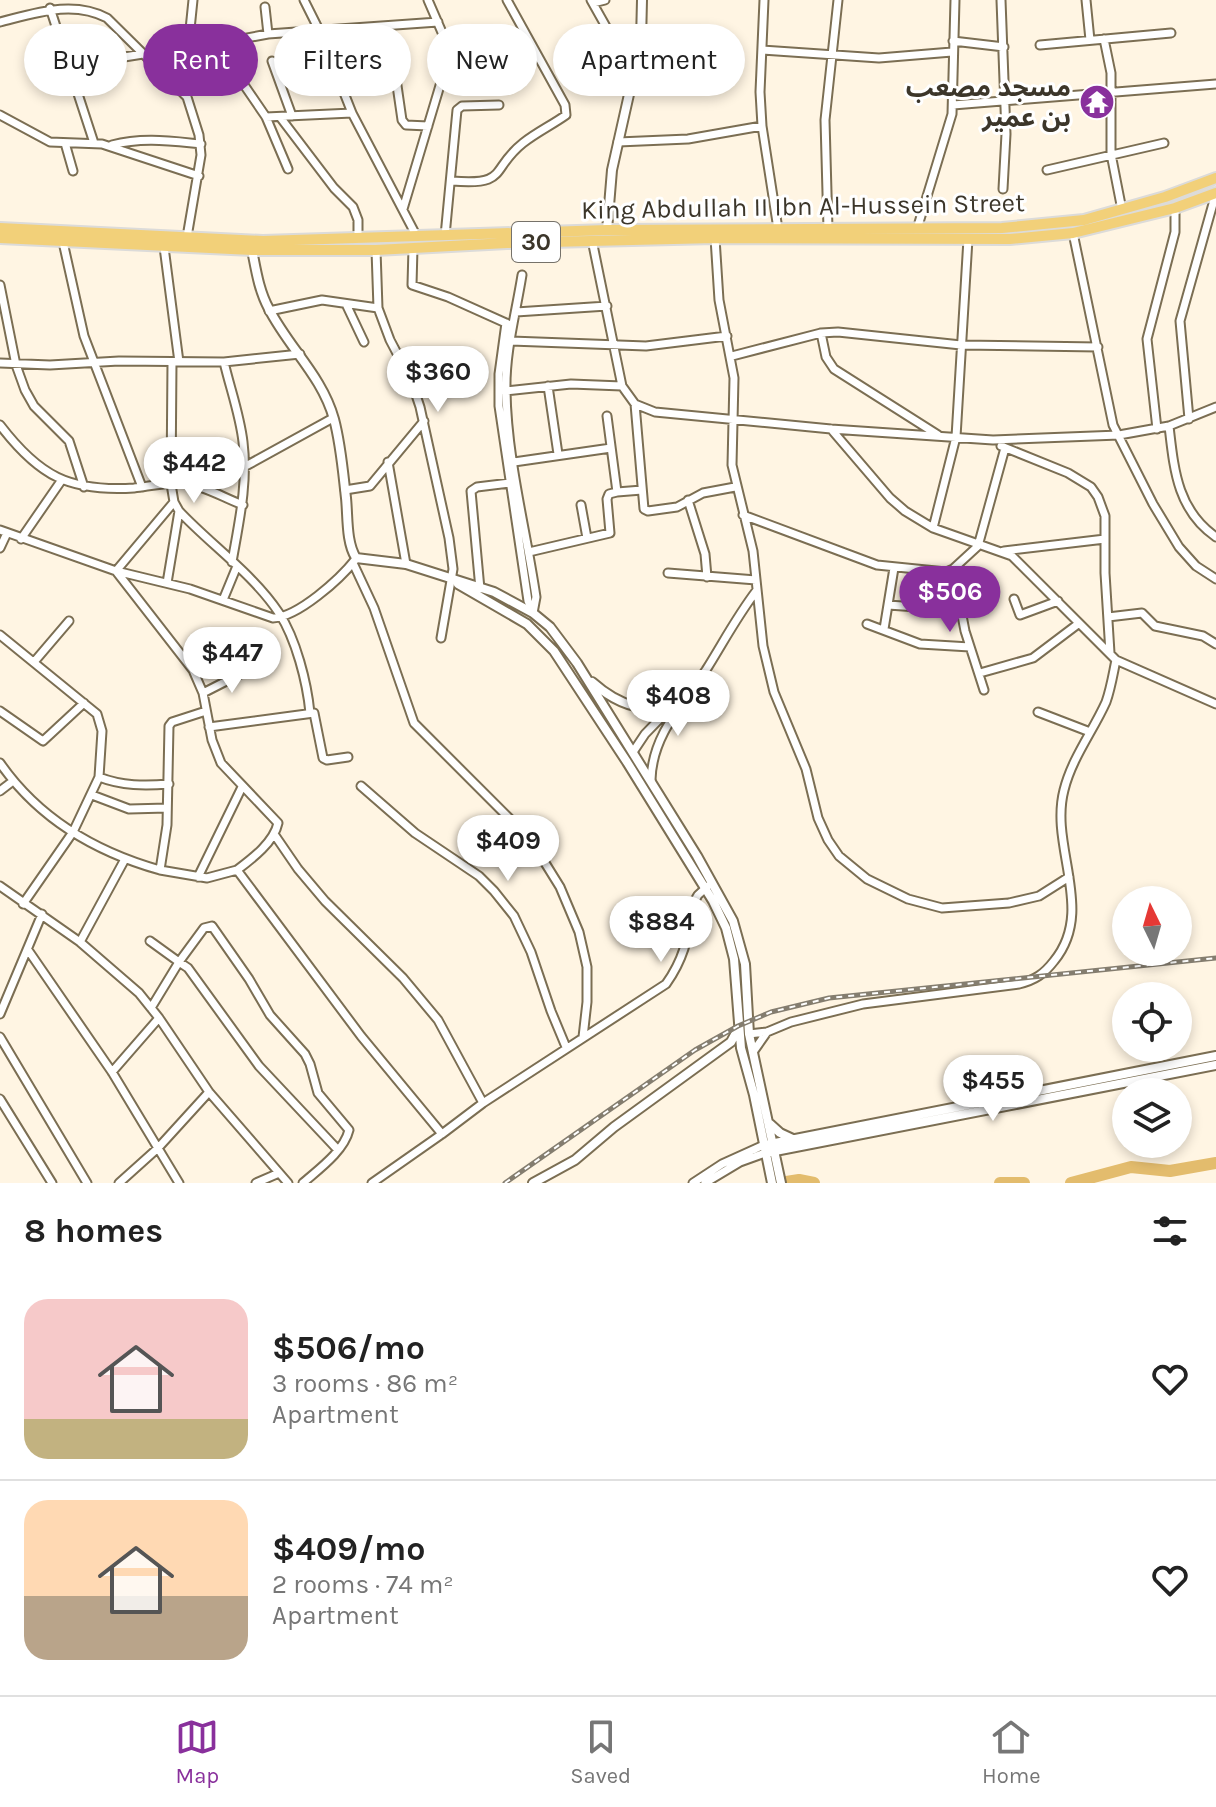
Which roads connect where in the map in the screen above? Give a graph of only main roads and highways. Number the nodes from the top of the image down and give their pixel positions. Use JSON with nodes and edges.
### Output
{"nodes":[{"id":1,"x":1216,"y":178,"type":"edge"},
{"id":2,"x":1216,"y":193,"type":"edge"},
{"id":3,"x":0,"y":228,"type":"edge"},
{"id":4,"x":872,"y":233,"type":"junction"},
{"id":5,"x":898,"y":233,"type":"junction"},
{"id":6,"x":38,"y":235,"type":"junction"},
{"id":7,"x":0,"y":238,"type":"edge"},
{"id":8,"x":415,"y":242,"type":"junction"}],
"edges":[{"from":1,"to":5,"type":"main road","name":"King Abdullah II Ibn Al-Hussein Street","number":"30"},
{"from":2,"to":5,"type":"main road","name":"King Abdullah II Ibn Al-Hussein Street","number":"30"},
{"from":3,"to":6,"type":"main road","name":"King Abdullah II Ibn Al-Hussein Street","number":"30"},
{"from":4,"to":5,"type":"main road","name":"King Abdullah II Ibn Al-Hussein Street","number":"30"},
{"from":4,"to":8,"type":"main road","name":"King Abdullah II Ibn Al-Hussein Street","number":"30"},
{"from":4,"to":8,"type":"main road","name":"King Abdullah II Ibn Al-Hussein Street","number":"30"},
{"from":6,"to":7,"type":"main road","name":"King Abdullah II Ibn Al-Hussein Street","number":"30"},
{"from":6,"to":8,"type":"main road","name":"King Abdullah II Ibn Al-Hussein Street","number":"30"},
{"from":6,"to":8,"type":"main road","name":"King Abdullah II Ibn Al-Hussein Street","number":"30"}]}
